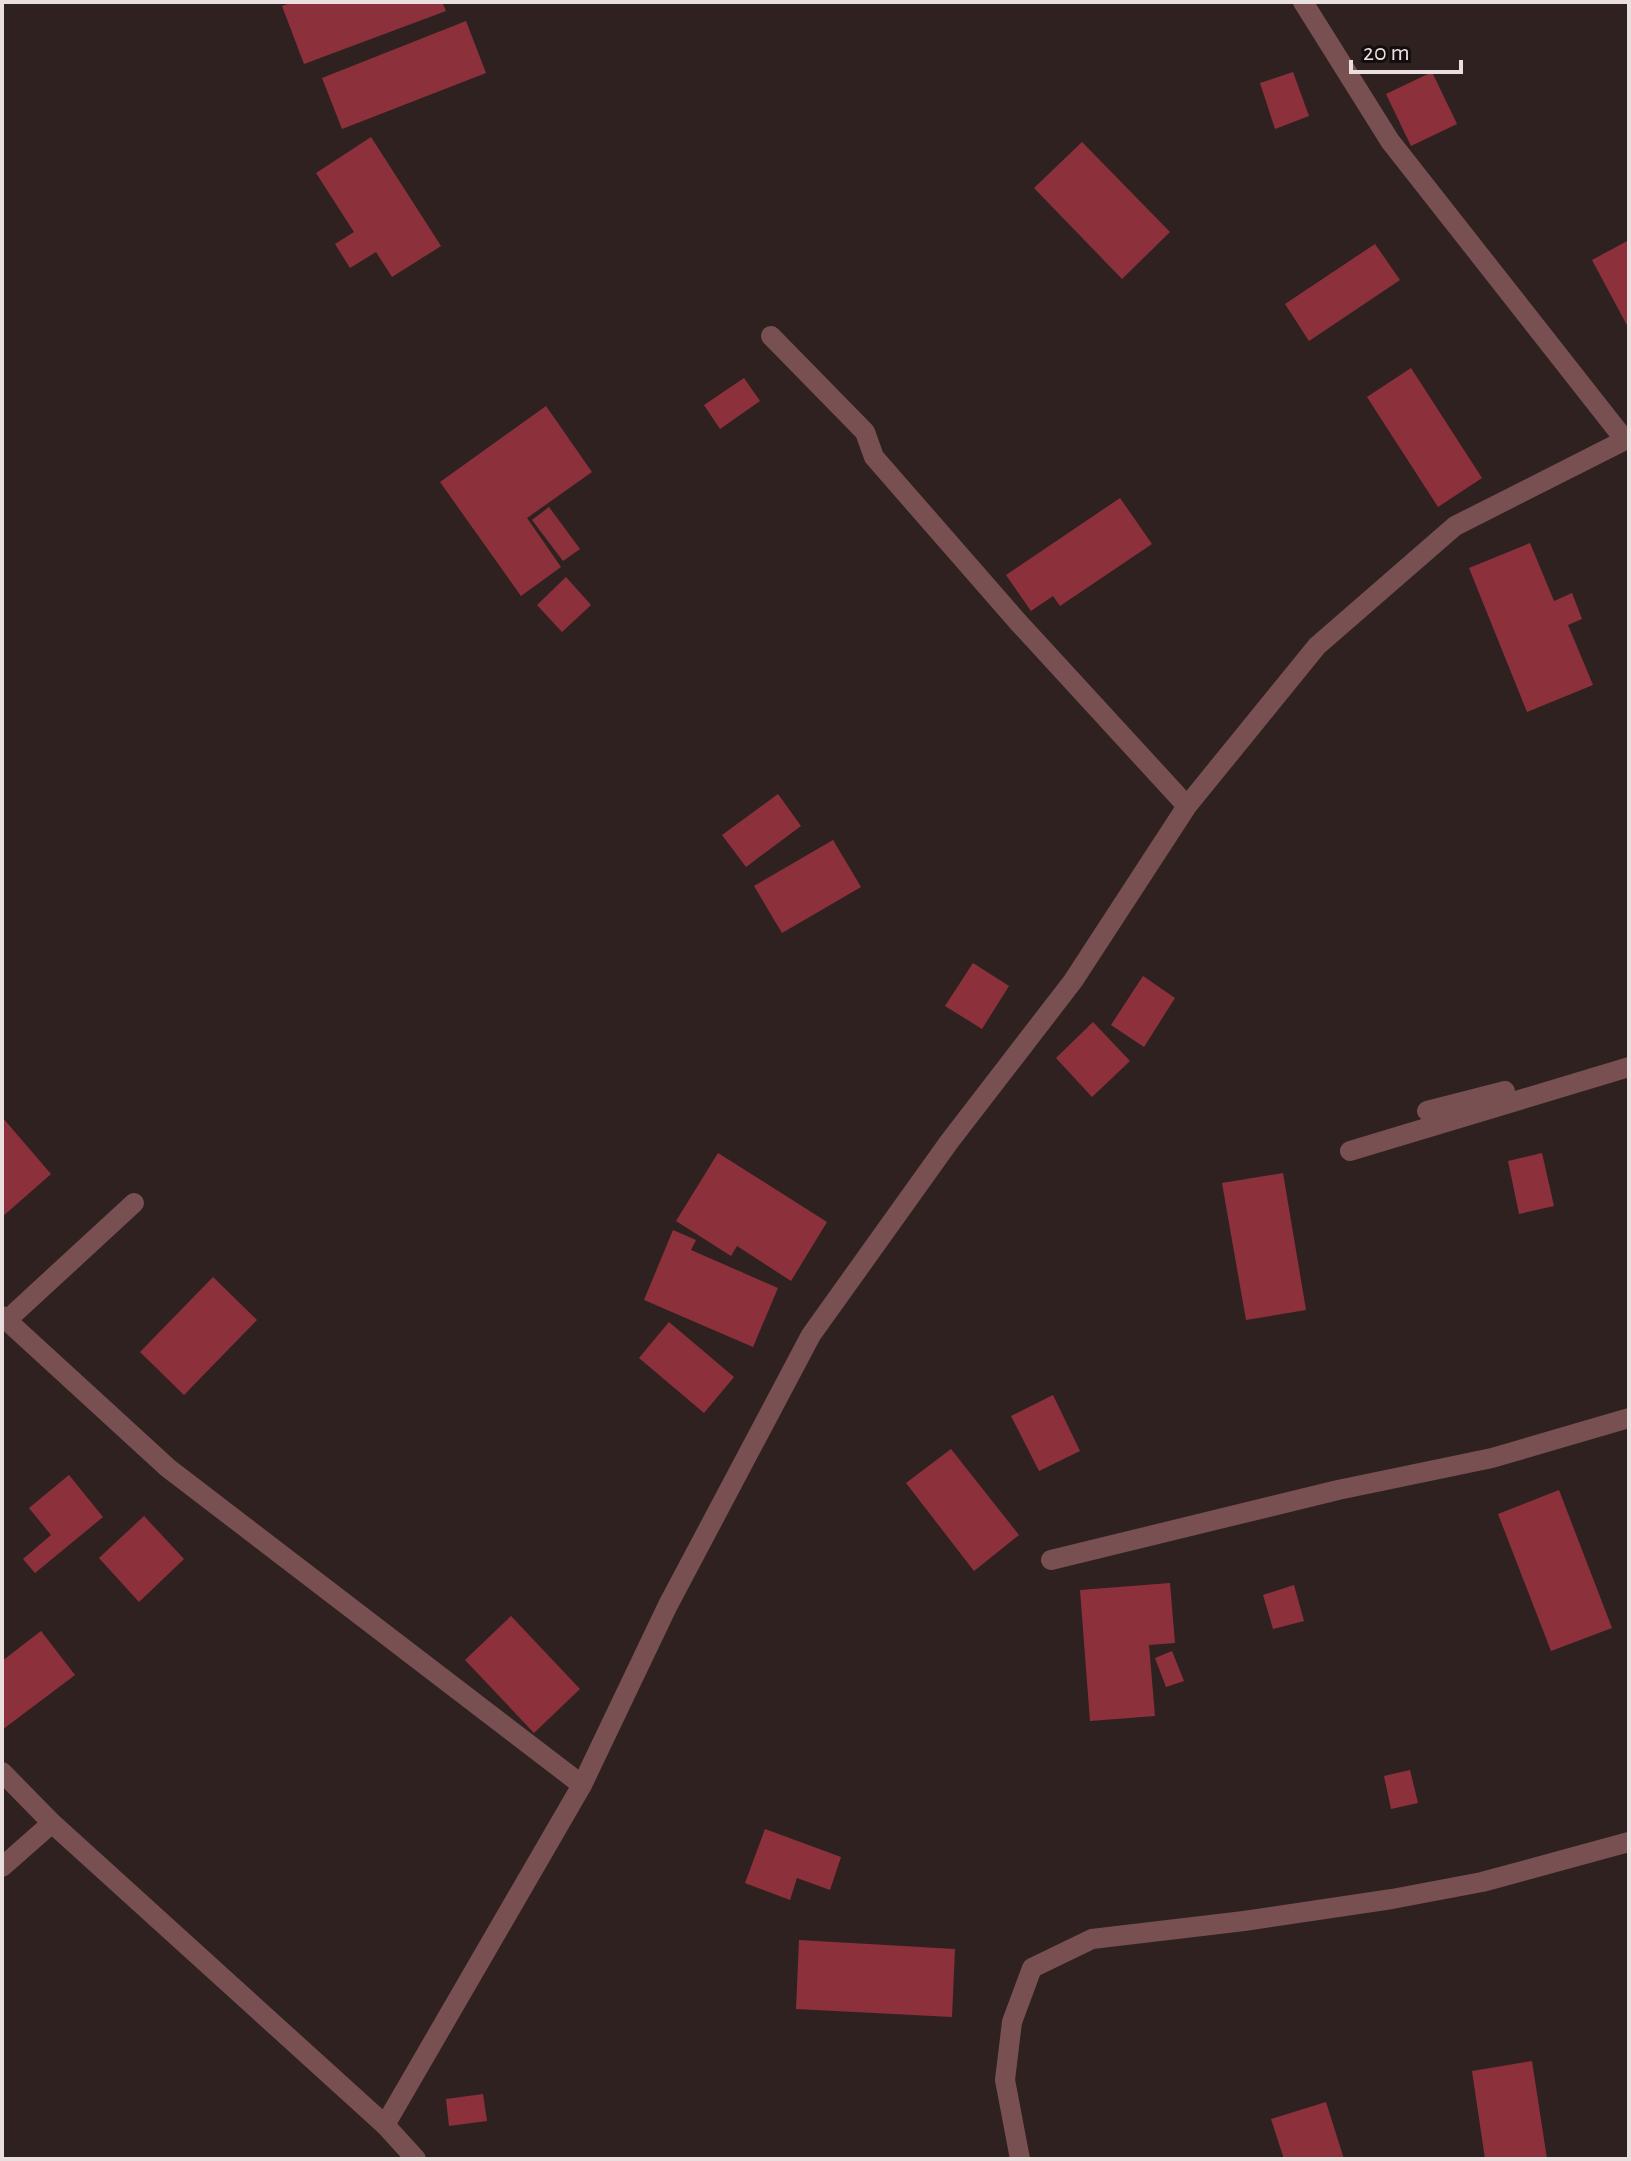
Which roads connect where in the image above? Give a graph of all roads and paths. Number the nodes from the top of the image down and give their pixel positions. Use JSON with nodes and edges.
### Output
{"nodes":[{"id":1,"x":1303,"y":2,"type":"edge"},
{"id":2,"x":771,"y":336,"type":"dead end"},
{"id":3,"x":1627,"y":439,"type":"edge"},
{"id":4,"x":1187,"y":806,"type":"junction"},
{"id":5,"x":1629,"y":1060,"type":"edge"},
{"id":6,"x":1629,"y":1067,"type":"edge"},
{"id":7,"x":1427,"y":1111,"type":"dead end"},
{"id":8,"x":1350,"y":1151,"type":"dead end"},
{"id":9,"x":134,"y":1203,"type":"dead end"},
{"id":10,"x":4,"y":1318,"type":"edge"},
{"id":11,"x":1629,"y":1418,"type":"edge"},
{"id":12,"x":1051,"y":1560,"type":"dead end"},
{"id":13,"x":2,"y":1772,"type":"edge"},
{"id":14,"x":582,"y":1785,"type":"junction"},
{"id":15,"x":52,"y":1823,"type":"junction"},
{"id":16,"x":1629,"y":1842,"type":"edge"},
{"id":17,"x":2,"y":1867,"type":"edge"},
{"id":18,"x":385,"y":2125,"type":"junction"},
{"id":19,"x":416,"y":2159,"type":"edge"},
{"id":20,"x":1020,"y":2159,"type":"edge"}],
"edges":[{"from":1,"to":3,"type":"street"},
{"from":2,"to":4,"type":"street"},
{"from":3,"to":4,"type":"street"},
{"from":4,"to":14,"type":"street"},
{"from":5,"to":7,"type":"street"},
{"from":6,"to":8,"type":"street"},
{"from":9,"to":10,"type":"street"},
{"from":10,"to":14,"type":"street"},
{"from":11,"to":12,"type":"street"},
{"from":13,"to":15,"type":"street"},
{"from":14,"to":18,"type":"street"},
{"from":15,"to":17,"type":"street"},
{"from":15,"to":18,"type":"street"},
{"from":16,"to":20,"type":"street"},
{"from":18,"to":19,"type":"street"}]}
